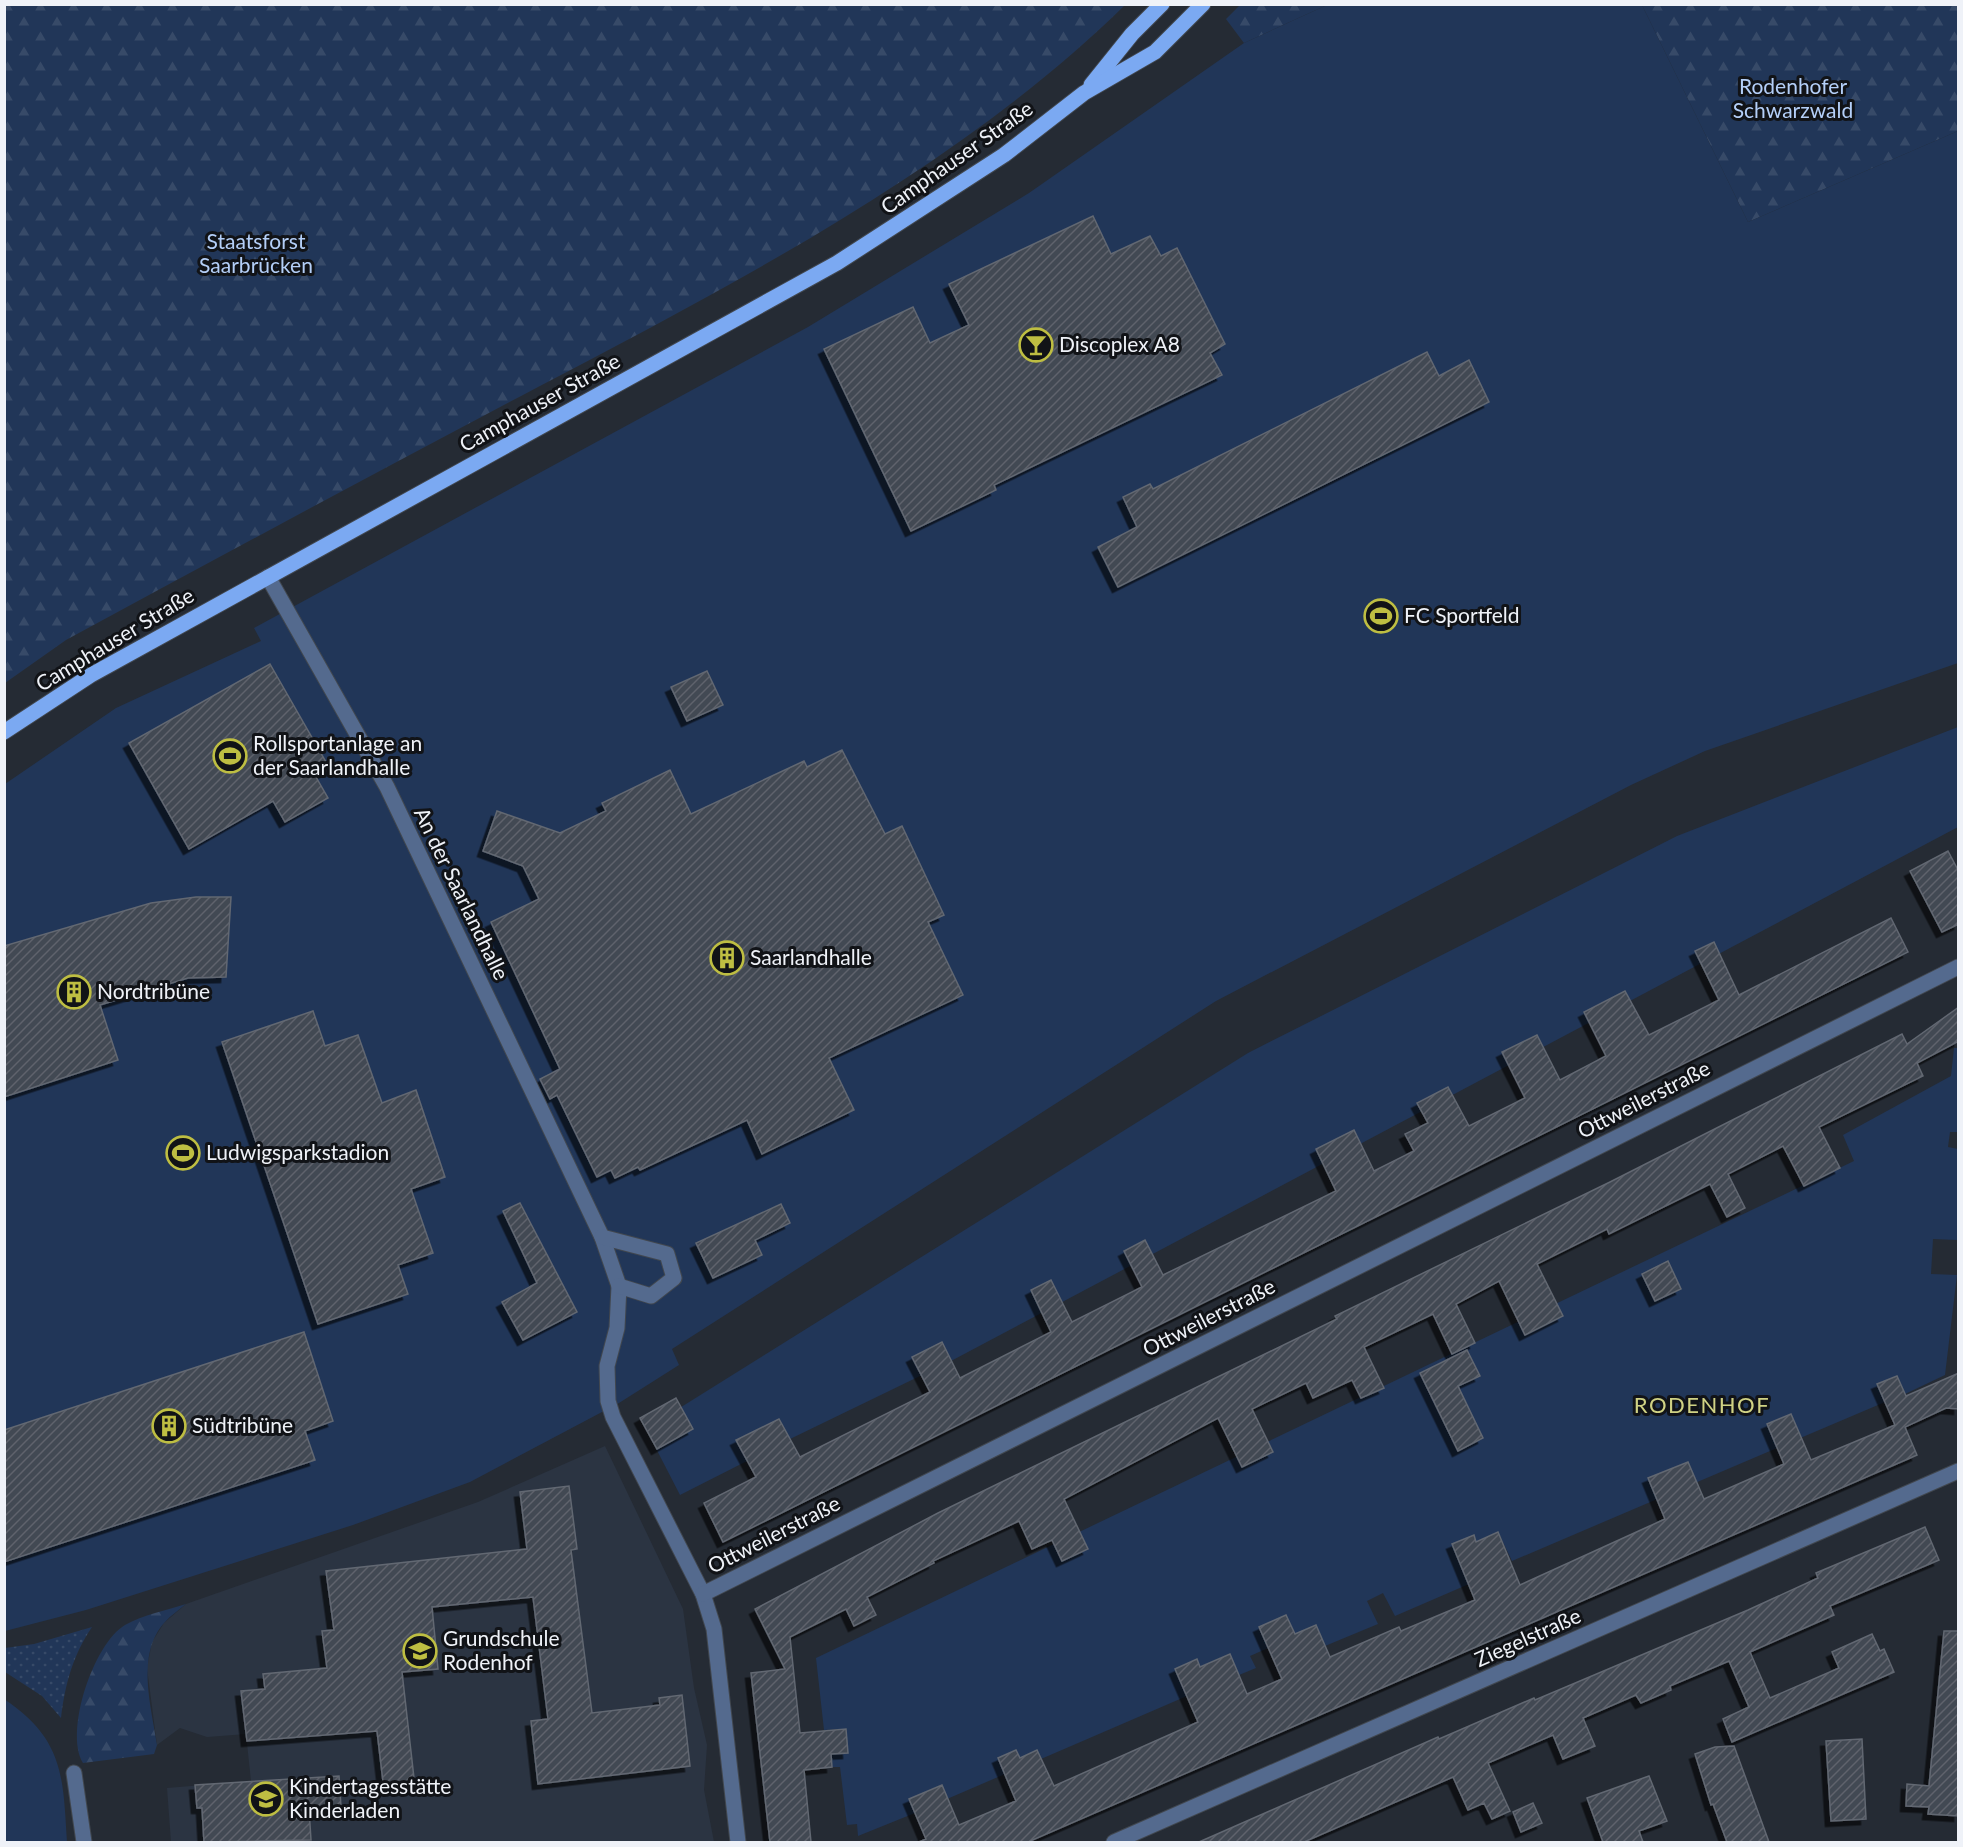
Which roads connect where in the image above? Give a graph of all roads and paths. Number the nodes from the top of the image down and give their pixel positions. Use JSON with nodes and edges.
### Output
{"nodes":[{"id":1,"x":1162,"y":4,"type":"edge"},
{"id":2,"x":1203,"y":4,"type":"edge"},
{"id":3,"x":1084,"y":93,"type":"junction"},
{"id":4,"x":268,"y":578,"type":"junction"},
{"id":5,"x":4,"y":732,"type":"edge"},
{"id":6,"x":1959,"y":967,"type":"edge"},
{"id":7,"x":602,"y":1237,"type":"junction"},
{"id":8,"x":619,"y":1286,"type":"junction"},
{"id":9,"x":1959,"y":1471,"type":"edge"},
{"id":10,"x":704,"y":1594,"type":"junction"},
{"id":11,"x":74,"y":1773,"type":"dead end"},
{"id":12,"x":84,"y":1842,"type":"edge"},
{"id":13,"x":738,"y":1842,"type":"edge"},
{"id":14,"x":1114,"y":1842,"type":"edge"}],
"edges":[{"from":1,"to":3,"type":"main road","name":"Camphauser Straße"},
{"from":2,"to":3,"type":"main road","name":"Camphauser Straße"},
{"from":3,"to":4,"type":"main road","name":"Camphauser Straße"},
{"from":4,"to":5,"type":"main road","name":"Camphauser Straße"},
{"from":4,"to":7,"type":"street","name":"An der Saarlandhalle"},
{"from":6,"to":10,"type":"street","name":"Ottweilerstraße"},
{"from":7,"to":8,"type":"street","name":"An der Saarlandhalle"},
{"from":7,"to":8,"type":"street"},
{"from":8,"to":10,"type":"street","name":"An der Saarlandhalle"},
{"from":9,"to":14,"type":"street","name":"Ziegelstraße"},
{"from":10,"to":13,"type":"street","name":"Ottweilerstraße"},
{"from":11,"to":12,"type":"street"}]}
